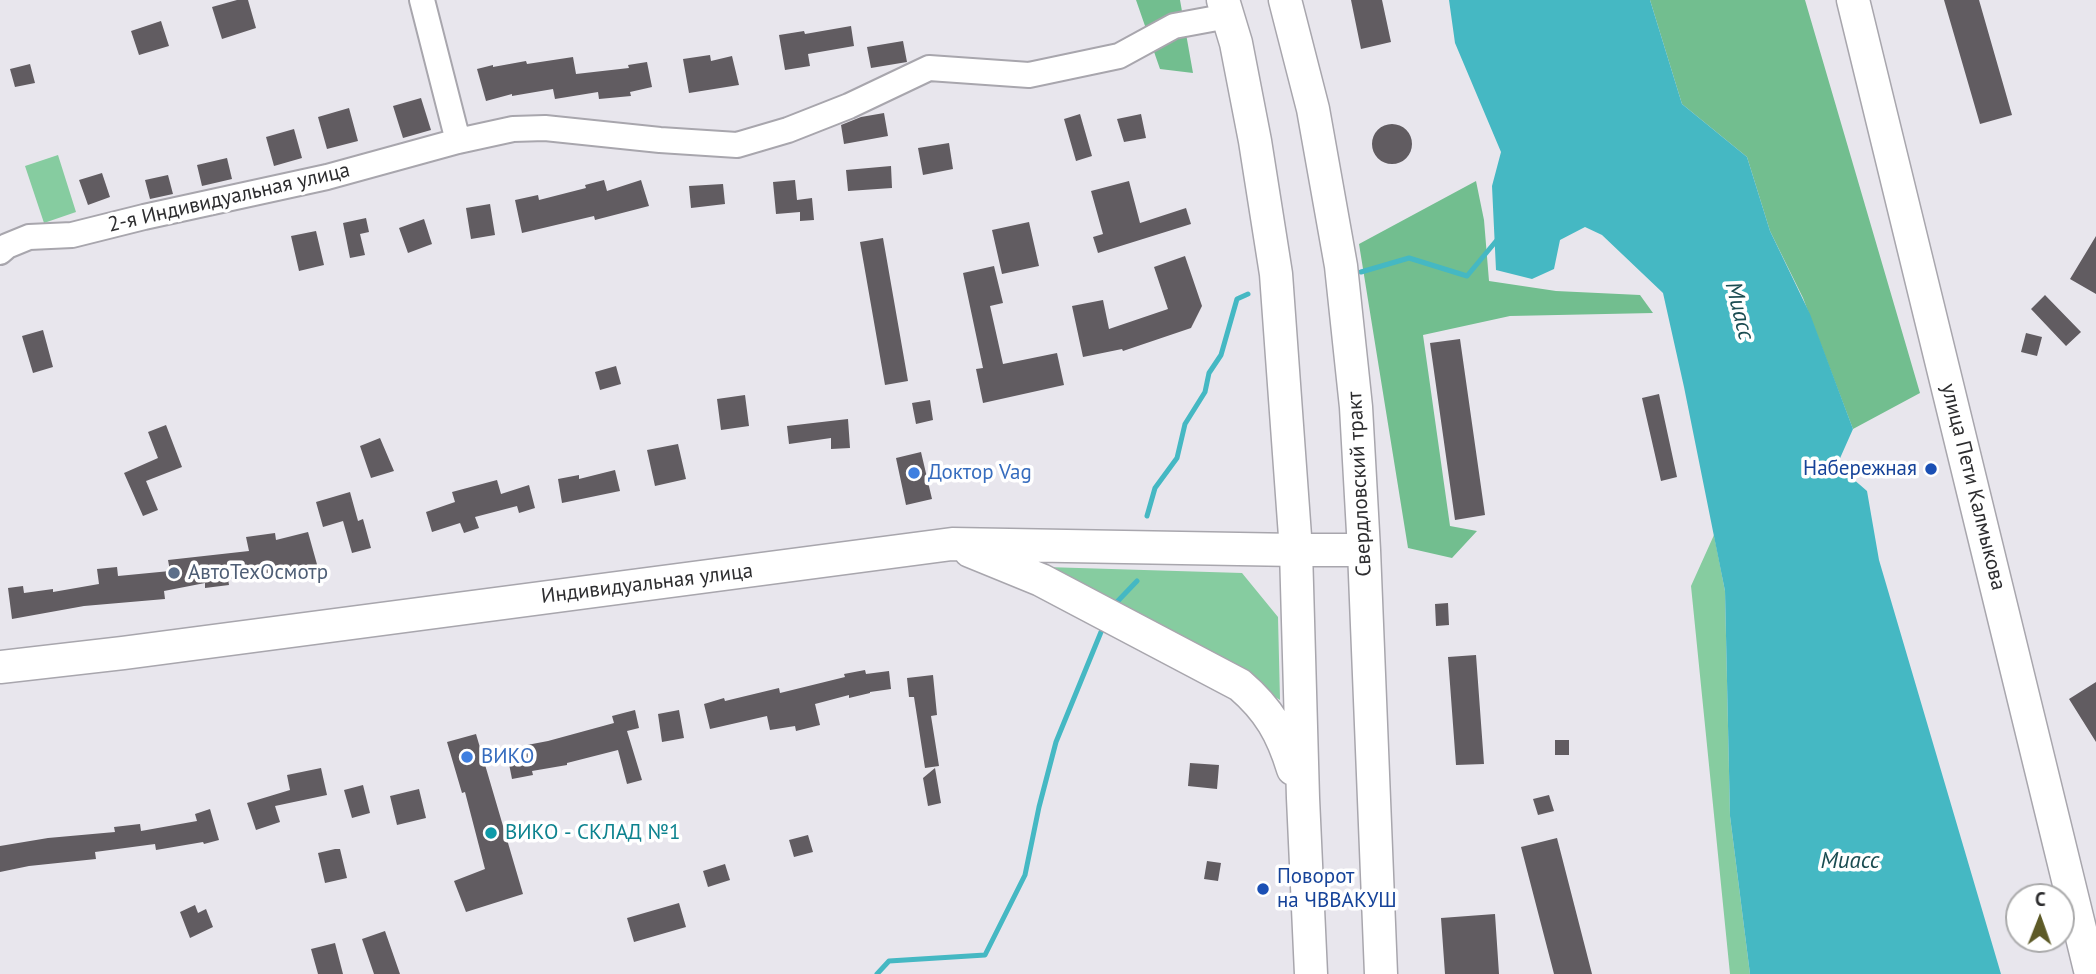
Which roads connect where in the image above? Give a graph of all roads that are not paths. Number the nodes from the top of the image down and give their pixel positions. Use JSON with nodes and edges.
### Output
{"nodes":[{"id":1,"x":422,"y":0,"type":"edge"},
{"id":2,"x":1285,"y":0,"type":"edge"},
{"id":3,"x":1853,"y":0,"type":"edge"},
{"id":4,"x":1226,"y":8,"type":"edge"},
{"id":5,"x":458,"y":141,"type":"junction"},
{"id":6,"x":0,"y":252,"type":"edge"},
{"id":7,"x":952,"y":544,"type":"junction"},
{"id":8,"x":1296,"y":550,"type":"junction"},
{"id":9,"x":1364,"y":550,"type":"junction"},
{"id":10,"x":0,"y":667,"type":"edge"},
{"id":11,"x":1303,"y":799,"type":"junction"},
{"id":12,"x":1311,"y":974,"type":"edge"},
{"id":13,"x":1381,"y":974,"type":"edge"},
{"id":14,"x":2091,"y":974,"type":"edge"}],
"edges":[{"from":1,"to":5,"type":"street"},
{"from":2,"to":9,"type":"main road","name":"Свердловский тракт"},
{"from":3,"to":14,"type":"main road","name":"улица Пети Калмыкова"},
{"from":4,"to":5,"type":"street","name":"2-я Индивидуальная улица"},
{"from":4,"to":8,"type":"main road"},
{"from":5,"to":6,"type":"street","name":"2-я Индивидуальная улица"},
{"from":7,"to":8,"type":"main road","name":"Индивидуальная улица"},
{"from":7,"to":10,"type":"main road","name":"Индивидуальная улица"},
{"from":7,"to":11,"type":"main road"},
{"from":8,"to":9,"type":"main road","name":"Индивидуальная улица"},
{"from":8,"to":11,"type":"main road"},
{"from":9,"to":13,"type":"main road","name":"Свердловский тракт"},
{"from":11,"to":12,"type":"main road"}]}
